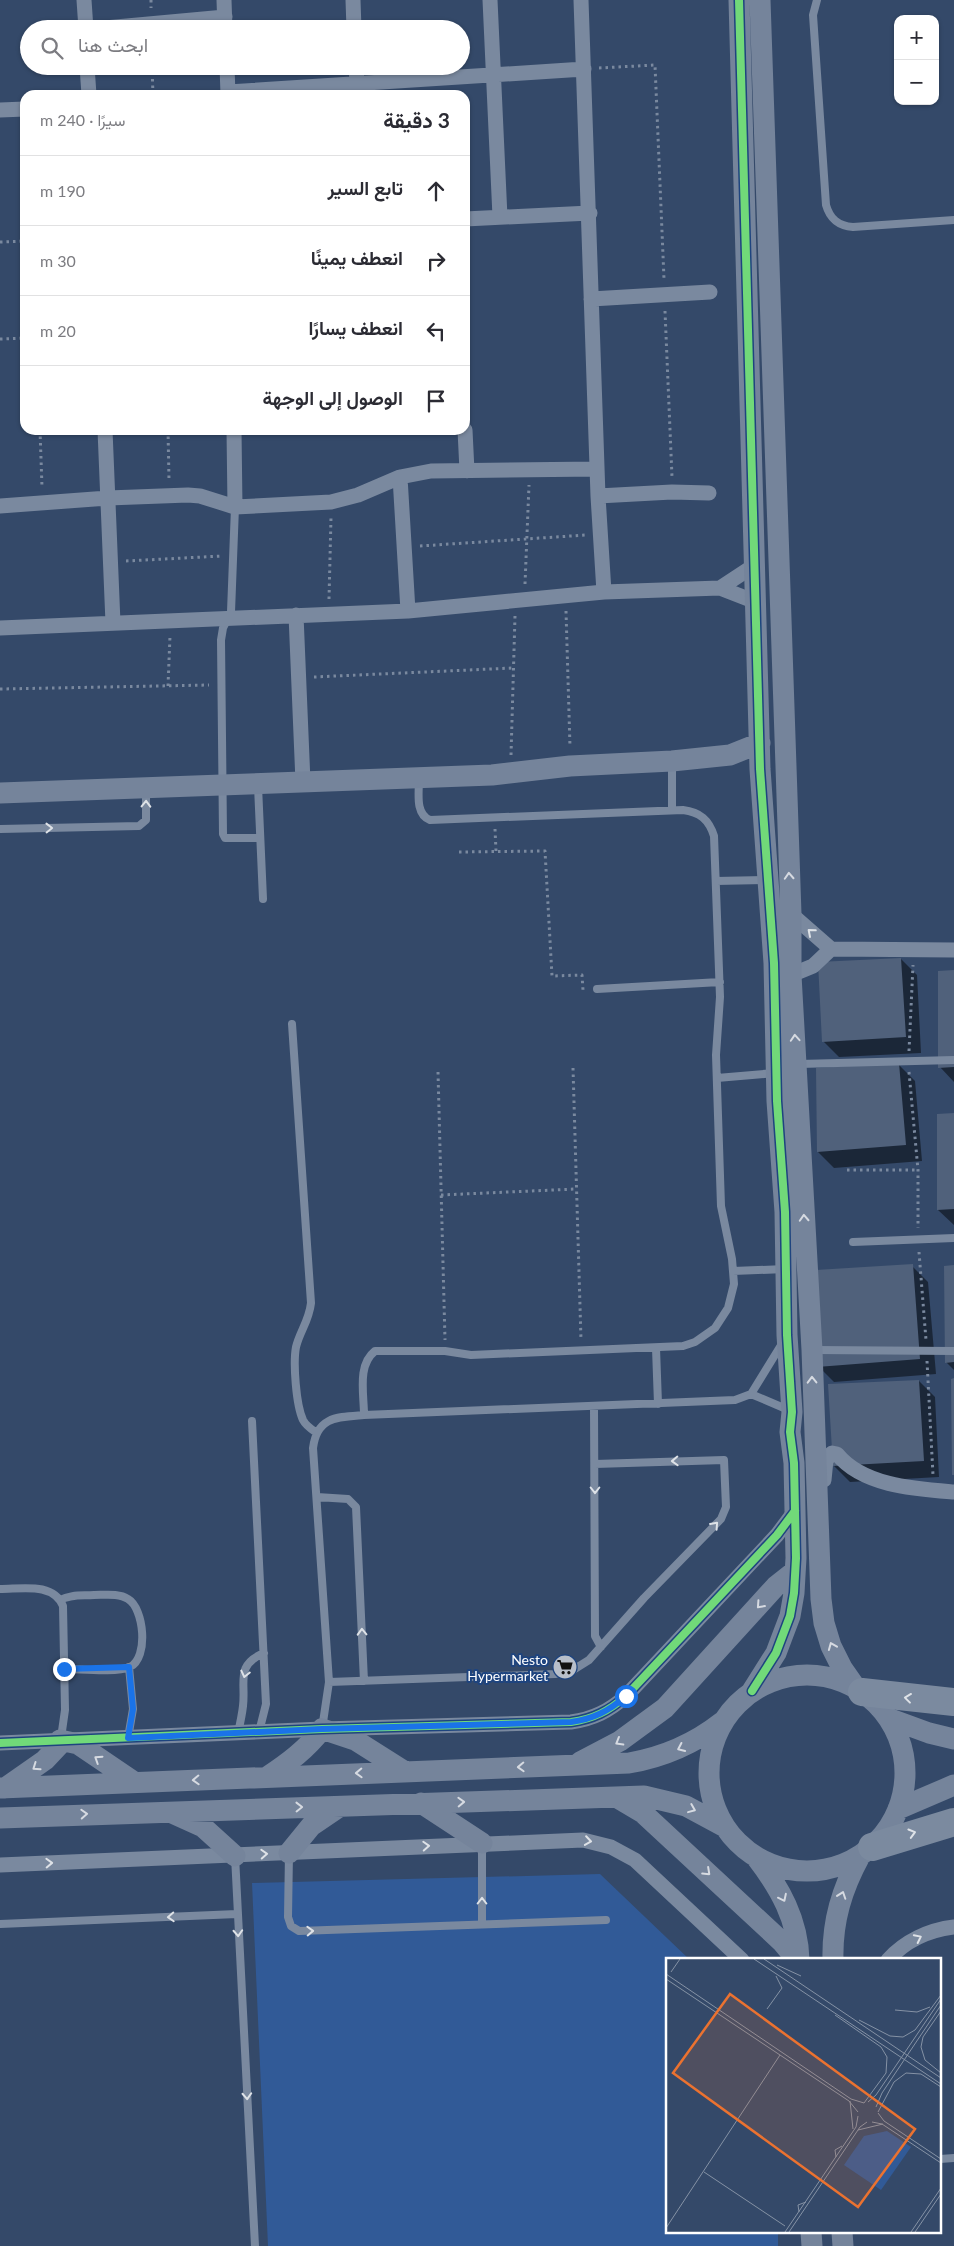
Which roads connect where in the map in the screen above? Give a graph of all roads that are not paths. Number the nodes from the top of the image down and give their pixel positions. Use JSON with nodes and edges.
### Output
{"nodes":[{"id":1,"x":84,"y":0,"type":"edge"},
{"id":2,"x":224,"y":0,"type":"edge"},
{"id":3,"x":353,"y":0,"type":"edge"},
{"id":4,"x":490,"y":0,"type":"edge"},
{"id":5,"x":581,"y":0,"type":"edge"},
{"id":6,"x":593,"y":0,"type":"edge"},
{"id":7,"x":739,"y":0,"type":"edge"},
{"id":8,"x":760,"y":0,"type":"edge"},
{"id":9,"x":817,"y":0,"type":"edge"},
{"id":10,"x":85,"y":20,"type":"edge"},
{"id":11,"x":225,"y":20,"type":"edge"},
{"id":12,"x":354,"y":20,"type":"edge"},
{"id":13,"x":584,"y":69,"type":"junction"},
{"id":14,"x":88,"y":75,"type":"edge"},
{"id":15,"x":227,"y":75,"type":"edge"},
{"id":16,"x":357,"y":75,"type":"edge"},
{"id":17,"x":494,"y":75,"type":"junction"},
{"id":18,"x":357,"y":83,"type":"junction"},
{"id":19,"x":89,"y":90,"type":"edge"},
{"id":20,"x":228,"y":90,"type":"edge"},
{"id":21,"x":320,"y":90,"type":"edge"},
{"id":22,"x":20,"y":109,"type":"edge"},
{"id":23,"x":0,"y":110,"type":"edge"},
{"id":24,"x":590,"y":213,"type":"junction"},
{"id":25,"x":500,"y":217,"type":"junction"},
{"id":26,"x":470,"y":219,"type":"edge"},
{"id":27,"x":954,"y":220,"type":"edge"},
{"id":28,"x":710,"y":292,"type":"dead end"},
{"id":29,"x":591,"y":299,"type":"junction"},
{"id":30,"x":105,"y":435,"type":"edge"},
{"id":31,"x":234,"y":435,"type":"edge"},
{"id":32,"x":465,"y":435,"type":"edge"},
{"id":33,"x":598,"y":469,"type":"junction"},
{"id":34,"x":467,"y":471,"type":"junction"},
{"id":35,"x":400,"y":477,"type":"junction"},
{"id":36,"x":709,"y":493,"type":"dead end"},
{"id":37,"x":598,"y":496,"type":"junction"},
{"id":38,"x":108,"y":498,"type":"junction"},
{"id":39,"x":0,"y":506,"type":"edge"},
{"id":40,"x":235,"y":507,"type":"junction"},
{"id":41,"x":754,"y":566,"type":"junction"},
{"id":42,"x":720,"y":588,"type":"junction"},
{"id":43,"x":604,"y":592,"type":"junction"},
{"id":44,"x":756,"y":602,"type":"junction"},
{"id":45,"x":408,"y":611,"type":"junction"},
{"id":46,"x":296,"y":616,"type":"junction"},
{"id":47,"x":230,"y":618,"type":"junction"},
{"id":48,"x":113,"y":623,"type":"junction"},
{"id":49,"x":0,"y":628,"type":"edge"},
{"id":50,"x":760,"y":742,"type":"junction"},
{"id":51,"x":730,"y":755,"type":"junction"},
{"id":52,"x":672,"y":761,"type":"junction"},
{"id":53,"x":760,"y":768,"type":"junction"},
{"id":54,"x":419,"y":778,"type":"junction"},
{"id":55,"x":303,"y":782,"type":"junction"},
{"id":56,"x":258,"y":783,"type":"junction"},
{"id":57,"x":224,"y":785,"type":"junction"},
{"id":58,"x":146,"y":788,"type":"junction"},
{"id":59,"x":0,"y":793,"type":"edge"},
{"id":60,"x":672,"y":810,"type":"junction"},
{"id":61,"x":0,"y":829,"type":"edge"},
{"id":62,"x":260,"y":838,"type":"junction"},
{"id":63,"x":769,"y":880,"type":"junction"},
{"id":64,"x":716,"y":881,"type":"junction"},
{"id":65,"x":262,"y":899,"type":"dead end"},
{"id":66,"x":781,"y":914,"type":"junction"},
{"id":67,"x":831,"y":949,"type":"junction"},
{"id":68,"x":954,"y":950,"type":"edge"},
{"id":69,"x":790,"y":975,"type":"junction"},
{"id":70,"x":720,"y":982,"type":"junction"},
{"id":71,"x":597,"y":989,"type":"road end"},
{"id":72,"x":292,"y":1024,"type":"dead end"},
{"id":73,"x":954,"y":1060,"type":"edge"},
{"id":74,"x":797,"y":1064,"type":"junction"},
{"id":75,"x":776,"y":1073,"type":"junction"},
{"id":76,"x":717,"y":1078,"type":"junction"},
{"id":77,"x":954,"y":1238,"type":"edge"},
{"id":78,"x":853,"y":1242,"type":"dead end"},
{"id":79,"x":787,"y":1269,"type":"junction"},
{"id":80,"x":733,"y":1272,"type":"junction"},
{"id":81,"x":787,"y":1335,"type":"junction"},
{"id":82,"x":656,"y":1348,"type":"junction"},
{"id":83,"x":812,"y":1350,"type":"junction"},
{"id":84,"x":954,"y":1351,"type":"edge"},
{"id":85,"x":751,"y":1394,"type":"junction"},
{"id":86,"x":658,"y":1404,"type":"junction"},
{"id":87,"x":594,"y":1406,"type":"junction"},
{"id":88,"x":792,"y":1412,"type":"junction"},
{"id":89,"x":364,"y":1414,"type":"junction"},
{"id":90,"x":252,"y":1421,"type":"dead end"},
{"id":91,"x":317,"y":1433,"type":"junction"},
{"id":92,"x":595,"y":1464,"type":"junction"},
{"id":93,"x":954,"y":1492,"type":"edge"},
{"id":94,"x":317,"y":1497,"type":"junction"},
{"id":95,"x":818,"y":1504,"type":"junction"},
{"id":96,"x":795,"y":1511,"type":"junction"},
{"id":97,"x":795,"y":1571,"type":"junction"},
{"id":98,"x":0,"y":1589,"type":"edge"},
{"id":99,"x":60,"y":1600,"type":"junction"},
{"id":100,"x":601,"y":1647,"type":"junction"},
{"id":101,"x":264,"y":1653,"type":"junction"},
{"id":102,"x":129,"y":1667,"type":"junction"},
{"id":103,"x":64,"y":1669,"type":"junction"},
{"id":104,"x":364,"y":1681,"type":"junction"},
{"id":105,"x":329,"y":1682,"type":"junction"},
{"id":106,"x":859,"y":1690,"type":"junction"},
{"id":107,"x":752,"y":1691,"type":"junction"},
{"id":108,"x":954,"y":1702,"type":"edge"},
{"id":109,"x":888,"y":1718,"type":"junction"},
{"id":110,"x":722,"y":1722,"type":"junction"},
{"id":111,"x":322,"y":1729,"type":"junction"},
{"id":112,"x":259,"y":1732,"type":"junction"},
{"id":113,"x":238,"y":1733,"type":"junction"},
{"id":114,"x":128,"y":1738,"type":"junction"},
{"id":115,"x":954,"y":1739,"type":"edge"},
{"id":116,"x":60,"y":1740,"type":"junction"},
{"id":117,"x":0,"y":1743,"type":"edge"},
{"id":118,"x":574,"y":1765,"type":"junction"},
{"id":119,"x":404,"y":1771,"type":"junction"},
{"id":120,"x":266,"y":1777,"type":"junction"},
{"id":121,"x":134,"y":1782,"type":"junction"},
{"id":122,"x":954,"y":1785,"type":"edge"},
{"id":123,"x":2,"y":1788,"type":"edge"},
{"id":124,"x":616,"y":1797,"type":"junction"},
{"id":125,"x":420,"y":1803,"type":"junction"},
{"id":126,"x":339,"y":1806,"type":"junction"},
{"id":127,"x":898,"y":1809,"type":"junction"},
{"id":128,"x":164,"y":1810,"type":"junction"},
{"id":129,"x":0,"y":1818,"type":"edge"},
{"id":130,"x":954,"y":1822,"type":"edge"},
{"id":131,"x":725,"y":1827,"type":"junction"},
{"id":132,"x":482,"y":1844,"type":"junction"},
{"id":133,"x":866,"y":1851,"type":"junction"},
{"id":134,"x":289,"y":1853,"type":"junction"},
{"id":135,"x":234,"y":1856,"type":"junction"},
{"id":136,"x":756,"y":1857,"type":"junction"},
{"id":137,"x":0,"y":1865,"type":"edge"},
{"id":138,"x":237,"y":1914,"type":"junction"},
{"id":139,"x":606,"y":1920,"type":"dead end"},
{"id":140,"x":0,"y":1924,"type":"edge"},
{"id":141,"x":482,"y":1924,"type":"junction"},
{"id":142,"x":954,"y":1927,"type":"edge"},
{"id":143,"x":740,"y":1958,"type":"edge"},
{"id":144,"x":796,"y":1958,"type":"edge"},
{"id":145,"x":798,"y":1958,"type":"edge"},
{"id":146,"x":833,"y":1958,"type":"edge"},
{"id":147,"x":890,"y":1958,"type":"edge"},
{"id":148,"x":254,"y":2246,"type":"edge"}],
"edges":[{"from":1,"to":10,"type":"street"},
{"from":2,"to":11,"type":"street"},
{"from":3,"to":12,"type":"street"},
{"from":4,"to":17,"type":"street"},
{"from":5,"to":6,"type":"street"},
{"from":5,"to":13,"type":"street"},
{"from":7,"to":41,"type":"street"},
{"from":66,"to":8,"type":"street","one_way":true},
{"from":9,"to":27,"type":"lane"},
{"from":13,"to":17,"type":"street"},
{"from":13,"to":24,"type":"street"},
{"from":14,"to":19,"type":"street"},
{"from":15,"to":20,"type":"street"},
{"from":16,"to":18,"type":"street"},
{"from":17,"to":18,"type":"street"},
{"from":17,"to":25,"type":"street"},
{"from":18,"to":21,"type":"street"},
{"from":22,"to":23,"type":"street"},
{"from":24,"to":25,"type":"street"},
{"from":24,"to":29,"type":"street"},
{"from":25,"to":26,"type":"street"},
{"from":28,"to":29,"type":"street"},
{"from":29,"to":33,"type":"street"},
{"from":30,"to":38,"type":"street"},
{"from":31,"to":40,"type":"street"},
{"from":32,"to":34,"type":"street"},
{"from":33,"to":34,"type":"street"},
{"from":33,"to":37,"type":"street"},
{"from":34,"to":35,"type":"street"},
{"from":35,"to":40,"type":"street"},
{"from":35,"to":45,"type":"street"},
{"from":36,"to":37,"type":"street"},
{"from":37,"to":43,"type":"street"},
{"from":38,"to":39,"type":"street"},
{"from":38,"to":40,"type":"street"},
{"from":38,"to":48,"type":"street"},
{"from":40,"to":47,"type":"lane"},
{"from":41,"to":42,"type":"street"},
{"from":41,"to":44,"type":"street"},
{"from":42,"to":43,"type":"street"},
{"from":42,"to":44,"type":"street"},
{"from":43,"to":45,"type":"street"},
{"from":44,"to":50,"type":"street"},
{"from":45,"to":46,"type":"street"},
{"from":46,"to":47,"type":"street"},
{"from":46,"to":55,"type":"street"},
{"from":47,"to":48,"type":"street"},
{"from":47,"to":57,"type":"lane"},
{"from":48,"to":49,"type":"street"},
{"from":50,"to":51,"type":"street"},
{"from":50,"to":53,"type":"street"},
{"from":51,"to":52,"type":"street"},
{"from":51,"to":53,"type":"street"},
{"from":52,"to":54,"type":"street"},
{"from":52,"to":60,"type":"lane"},
{"from":53,"to":63,"type":"street"},
{"from":54,"to":55,"type":"street"},
{"from":54,"to":60,"type":"lane"},
{"from":55,"to":56,"type":"street"},
{"from":56,"to":57,"type":"street"},
{"from":56,"to":62,"type":"lane"},
{"from":57,"to":58,"type":"street"},
{"from":57,"to":62,"type":"lane"},
{"from":58,"to":59,"type":"street"},
{"from":61,"to":58,"type":"lane","one_way":true},
{"from":60,"to":64,"type":"lane"},
{"from":62,"to":65,"type":"lane"},
{"from":63,"to":64,"type":"lane"},
{"from":63,"to":66,"type":"street"},
{"from":64,"to":70,"type":"lane"},
{"from":67,"to":66,"type":"street","one_way":true},
{"from":66,"to":69,"type":"street"},
{"from":66,"to":75,"type":"street"},
{"from":67,"to":68,"type":"street"},
{"from":67,"to":69,"type":"street"},
{"from":74,"to":69,"type":"street","one_way":true},
{"from":70,"to":71,"type":"lane"},
{"from":70,"to":76,"type":"lane"},
{"from":72,"to":91,"type":"lane"},
{"from":73,"to":74,"type":"lane"},
{"from":83,"to":74,"type":"street","one_way":true},
{"from":75,"to":76,"type":"lane"},
{"from":75,"to":79,"type":"street"},
{"from":76,"to":80,"type":"lane"},
{"from":77,"to":78,"type":"lane"},
{"from":79,"to":80,"type":"lane"},
{"from":79,"to":81,"type":"street"},
{"from":80,"to":82,"type":"lane"},
{"from":81,"to":85,"type":"lane"},
{"from":81,"to":88,"type":"street"},
{"from":82,"to":86,"type":"lane"},
{"from":82,"to":89,"type":"lane"},
{"from":83,"to":84,"type":"lane"},
{"from":95,"to":83,"type":"street","one_way":true},
{"from":85,"to":86,"type":"lane"},
{"from":85,"to":88,"type":"lane"},
{"from":86,"to":87,"type":"lane"},
{"from":87,"to":89,"type":"lane"},
{"from":87,"to":92,"type":"lane"},
{"from":88,"to":96,"type":"street"},
{"from":89,"to":91,"type":"lane"},
{"from":90,"to":101,"type":"lane"},
{"from":91,"to":94,"type":"lane"},
{"from":92,"to":100,"type":"lane","one_way":true},
{"from":100,"to":92,"type":"lane","one_way":true},
{"from":93,"to":95,"type":"street"},
{"from":104,"to":94,"type":"lane","one_way":true},
{"from":94,"to":105,"type":"lane"},
{"from":106,"to":95,"type":"street","one_way":true},
{"from":96,"to":97,"type":"street"},
{"from":96,"to":111,"type":"street"},
{"from":97,"to":107,"type":"street"},
{"from":97,"to":118,"type":"street","one_way":true},
{"from":98,"to":99,"type":"lane"},
{"from":99,"to":102,"type":"lane"},
{"from":99,"to":103,"type":"lane"},
{"from":100,"to":104,"type":"lane"},
{"from":101,"to":112,"type":"lane"},
{"from":101,"to":113,"type":"lane","one_way":true},
{"from":102,"to":103,"type":"lane"},
{"from":102,"to":114,"type":"lane"},
{"from":103,"to":116,"type":"lane"},
{"from":104,"to":105,"type":"lane"},
{"from":105,"to":111,"type":"lane"},
{"from":106,"to":107,"type":"street"},
{"from":108,"to":106,"type":"highway","one_way":true},
{"from":106,"to":109,"type":"street"},
{"from":107,"to":110,"type":"street"},
{"from":109,"to":115,"type":"street"},
{"from":109,"to":127,"type":"street"},
{"from":110,"to":118,"type":"street","one_way":true},
{"from":110,"to":131,"type":"street"},
{"from":111,"to":112,"type":"street"},
{"from":111,"to":119,"type":"street"},
{"from":111,"to":120,"type":"street"},
{"from":112,"to":113,"type":"street"},
{"from":113,"to":114,"type":"street"},
{"from":114,"to":116,"type":"street"},
{"from":116,"to":117,"type":"street"},
{"from":121,"to":116,"type":"street","one_way":true},
{"from":116,"to":123,"type":"street","one_way":true},
{"from":118,"to":119,"type":"street","one_way":true},
{"from":119,"to":120,"type":"street","one_way":true},
{"from":120,"to":121,"type":"street","one_way":true},
{"from":121,"to":123,"type":"street"},
{"from":122,"to":127,"type":"street"},
{"from":125,"to":124,"type":"street","one_way":true},
{"from":124,"to":131,"type":"street","one_way":true},
{"from":124,"to":144,"type":"street","one_way":true},
{"from":125,"to":126,"type":"street"},
{"from":125,"to":132,"type":"street"},
{"from":128,"to":126,"type":"street","one_way":true},
{"from":126,"to":134,"type":"street"},
{"from":127,"to":133,"type":"street"},
{"from":129,"to":128,"type":"street","one_way":true},
{"from":128,"to":135,"type":"street"},
{"from":133,"to":130,"type":"highway","one_way":true},
{"from":131,"to":136,"type":"street"},
{"from":134,"to":132,"type":"street","one_way":true},
{"from":141,"to":132,"type":"lane","one_way":true},
{"from":132,"to":143,"type":"street","one_way":true},
{"from":133,"to":136,"type":"street"},
{"from":146,"to":133,"type":"street","one_way":true},
{"from":135,"to":134,"type":"street","one_way":true},
{"from":134,"to":141,"type":"lane","one_way":true},
{"from":137,"to":135,"type":"street","one_way":true},
{"from":135,"to":138,"type":"lane"},
{"from":136,"to":145,"type":"street","one_way":true},
{"from":138,"to":140,"type":"lane","one_way":true},
{"from":138,"to":148,"type":"lane","one_way":true},
{"from":139,"to":141,"type":"lane"},
{"from":147,"to":142,"type":"street","one_way":true}]}
